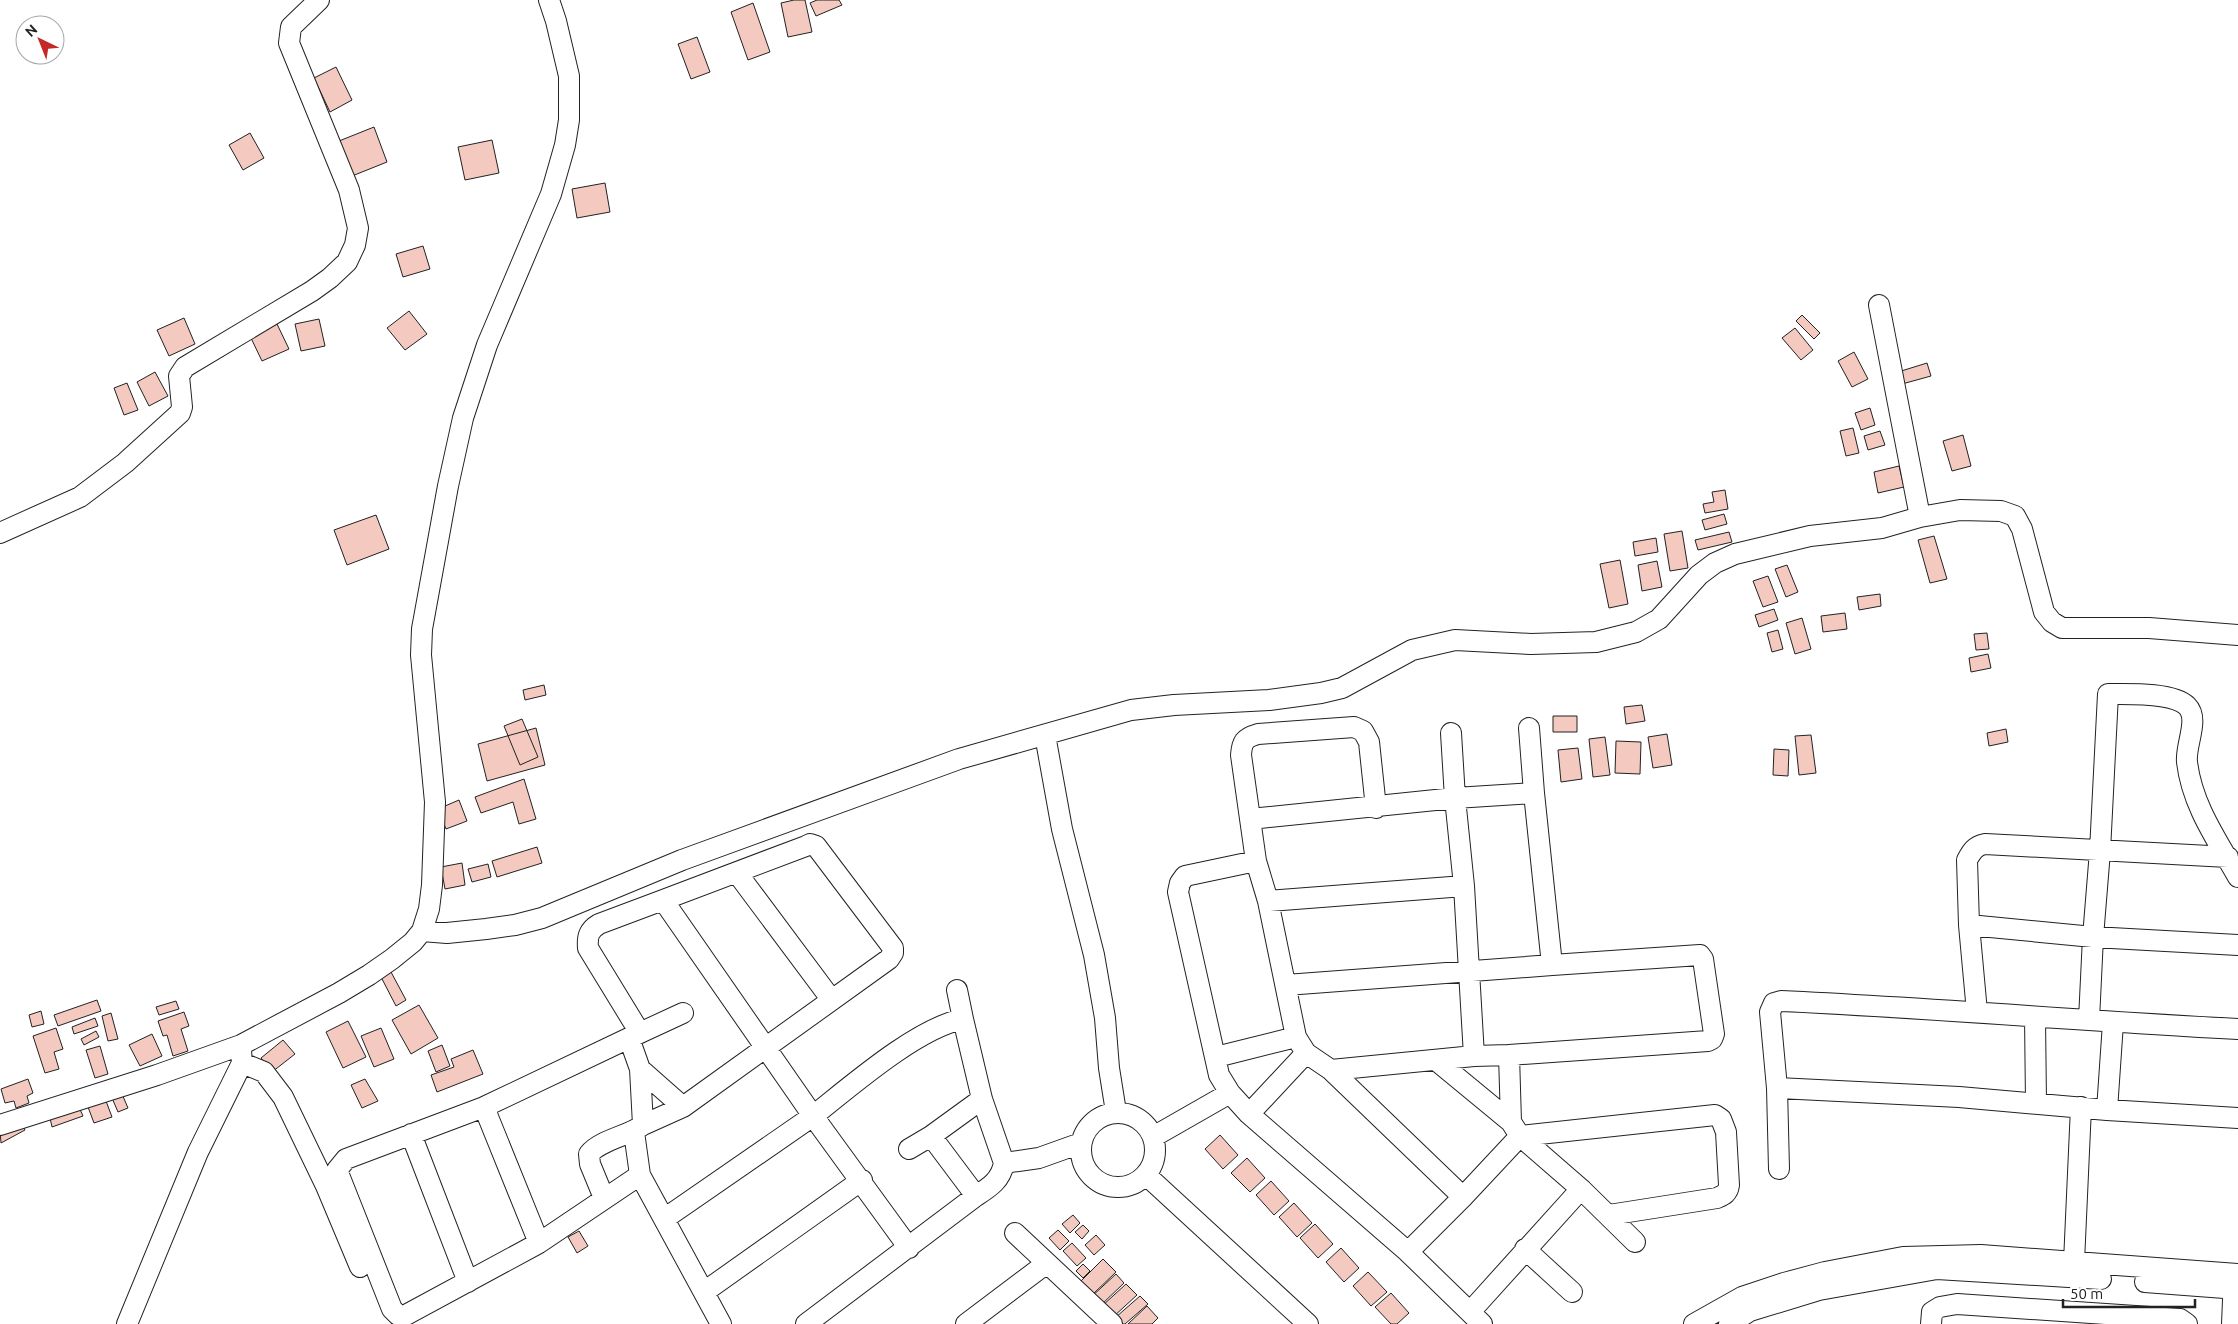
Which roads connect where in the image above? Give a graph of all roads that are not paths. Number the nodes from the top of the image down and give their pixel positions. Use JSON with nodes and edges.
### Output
{"nodes":[{"id":1,"x":319,"y":0,"type":"edge"},
{"id":2,"x":549,"y":0,"type":"edge"},
{"id":3,"x":1879,"y":305,"type":"dead end"},
{"id":4,"x":1920,"y":517,"type":"junction"},
{"id":5,"x":0,"y":533,"type":"edge"},
{"id":6,"x":2238,"y":634,"type":"edge"},
{"id":7,"x":1530,"y":728,"type":"dead end"},
{"id":8,"x":1451,"y":733,"type":"dead end"},
{"id":9,"x":1045,"y":735,"type":"junction"},
{"id":10,"x":1534,"y":793,"type":"junction"},
{"id":11,"x":1455,"y":798,"type":"junction"},
{"id":12,"x":1376,"y":808,"type":"junction"},
{"id":13,"x":1250,"y":819,"type":"junction"},
{"id":14,"x":2100,"y":851,"type":"junction"},
{"id":15,"x":2228,"y":857,"type":"junction"},
{"id":16,"x":1256,"y":861,"type":"junction"},
{"id":17,"x":737,"y":873,"type":"junction"},
{"id":18,"x":2238,"y":877,"type":"edge"},
{"id":19,"x":1464,"y":886,"type":"junction"},
{"id":20,"x":663,"y":900,"type":"junction"},
{"id":21,"x":1268,"y":901,"type":"junction"},
{"id":22,"x":1969,"y":925,"type":"junction"},
{"id":23,"x":422,"y":931,"type":"junction"},
{"id":24,"x":2093,"y":937,"type":"junction"},
{"id":25,"x":2238,"y":945,"type":"edge"},
{"id":26,"x":1552,"y":965,"type":"junction"},
{"id":27,"x":1470,"y":971,"type":"junction"},
{"id":28,"x":1286,"y":985,"type":"junction"},
{"id":29,"x":957,"y":990,"type":"dead end"},
{"id":30,"x":831,"y":999,"type":"junction"},
{"id":31,"x":1977,"y":1012,"type":"junction"},
{"id":32,"x":684,"y":1013,"type":"dead end"},
{"id":33,"x":2035,"y":1017,"type":"junction"},
{"id":34,"x":963,"y":1019,"type":"junction"},
{"id":35,"x":2089,"y":1020,"type":"junction"},
{"id":36,"x":2112,"y":1023,"type":"junction"},
{"id":37,"x":2238,"y":1029,"type":"edge"},
{"id":38,"x":634,"y":1036,"type":"junction"},
{"id":39,"x":1301,"y":1045,"type":"junction"},
{"id":40,"x":766,"y":1046,"type":"junction"},
{"id":41,"x":241,"y":1054,"type":"junction"},
{"id":42,"x":1510,"y":1055,"type":"junction"},
{"id":43,"x":1474,"y":1056,"type":"junction"},
{"id":44,"x":1216,"y":1057,"type":"junction"},
{"id":45,"x":1437,"y":1061,"type":"junction"},
{"id":46,"x":640,"y":1070,"type":"junction"},
{"id":47,"x":1332,"y":1070,"type":"junction"},
{"id":48,"x":1777,"y":1088,"type":"junction"},
{"id":49,"x":1230,"y":1093,"type":"junction"},
{"id":50,"x":982,"y":1099,"type":"junction"},
{"id":51,"x":2036,"y":1103,"type":"junction"},
{"id":52,"x":484,"y":1107,"type":"junction"},
{"id":53,"x":683,"y":1107,"type":"junction"},
{"id":54,"x":2081,"y":1107,"type":"junction"},
{"id":55,"x":2107,"y":1110,"type":"junction"},
{"id":56,"x":1116,"y":1112,"type":"junction"},
{"id":57,"x":1250,"y":1114,"type":"junction"},
{"id":58,"x":813,"y":1116,"type":"junction"},
{"id":59,"x":2238,"y":1118,"type":"edge"},
{"id":60,"x":0,"y":1124,"type":"edge"},
{"id":61,"x":638,"y":1128,"type":"junction"},
{"id":62,"x":1516,"y":1129,"type":"junction"},
{"id":63,"x":411,"y":1134,"type":"junction"},
{"id":64,"x":931,"y":1136,"type":"junction"},
{"id":65,"x":1153,"y":1137,"type":"junction"},
{"id":66,"x":1081,"y":1143,"type":"junction"},
{"id":67,"x":909,"y":1149,"type":"dead end"},
{"id":68,"x":1004,"y":1162,"type":"junction"},
{"id":69,"x":1779,"y":1169,"type":"dead end"},
{"id":70,"x":1146,"y":1174,"type":"junction"},
{"id":71,"x":640,"y":1175,"type":"junction"},
{"id":72,"x":862,"y":1180,"type":"junction"},
{"id":73,"x":1581,"y":1189,"type":"junction"},
{"id":74,"x":976,"y":1196,"type":"junction"},
{"id":75,"x":1463,"y":1196,"type":"junction"},
{"id":76,"x":604,"y":1198,"type":"junction"},
{"id":77,"x":1609,"y":1215,"type":"junction"},
{"id":78,"x":664,"y":1219,"type":"junction"},
{"id":79,"x":1015,"y":1233,"type":"dead end"},
{"id":80,"x":1635,"y":1242,"type":"dead end"},
{"id":81,"x":539,"y":1243,"type":"junction"},
{"id":82,"x":909,"y":1248,"type":"junction"},
{"id":83,"x":1525,"y":1249,"type":"junction"},
{"id":84,"x":1408,"y":1252,"type":"junction"},
{"id":85,"x":2074,"y":1262,"type":"junction"},
{"id":86,"x":1047,"y":1263,"type":"junction"},
{"id":87,"x":2236,"y":1281,"type":"edge"},
{"id":88,"x":468,"y":1282,"type":"junction"},
{"id":89,"x":704,"y":1292,"type":"junction"},
{"id":90,"x":1572,"y":1292,"type":"dead end"},
{"id":91,"x":2016,"y":1316,"type":"edge"},
{"id":92,"x":1476,"y":1318,"type":"edge"},
{"id":93,"x":2104,"y":1319,"type":"edge"},
{"id":94,"x":970,"y":1323,"type":"edge"},
{"id":95,"x":127,"y":1324,"type":"edge"},
{"id":96,"x":384,"y":1324,"type":"edge"},
{"id":97,"x":721,"y":1324,"type":"edge"},
{"id":98,"x":806,"y":1324,"type":"edge"},
{"id":99,"x":1112,"y":1324,"type":"edge"},
{"id":100,"x":1308,"y":1324,"type":"edge"},
{"id":101,"x":1694,"y":1324,"type":"edge"},
{"id":102,"x":1729,"y":1324,"type":"edge"},
{"id":103,"x":1930,"y":1324,"type":"edge"},
{"id":104,"x":2187,"y":1324,"type":"edge"},
{"id":105,"x":2232,"y":1324,"type":"edge"}],
"edges":[{"from":1,"to":5,"type":"street"},
{"from":2,"to":23,"type":"street"},
{"from":3,"to":4,"type":"street"},
{"from":4,"to":6,"type":"street"},
{"from":4,"to":9,"type":"street"},
{"from":7,"to":10,"type":"street"},
{"from":8,"to":11,"type":"street"},
{"from":9,"to":23,"type":"street"},
{"from":9,"to":56,"type":"street"},
{"from":10,"to":11,"type":"street"},
{"from":10,"to":26,"type":"street"},
{"from":11,"to":12,"type":"street"},
{"from":11,"to":19,"type":"street"},
{"from":12,"to":13,"type":"street"},
{"from":12,"to":13,"type":"street"},
{"from":13,"to":16,"type":"street"},
{"from":14,"to":15,"type":"street"},
{"from":14,"to":15,"type":"street"},
{"from":14,"to":22,"type":"street"},
{"from":14,"to":24,"type":"street"},
{"from":15,"to":18,"type":"street"},
{"from":16,"to":21,"type":"street"},
{"from":16,"to":44,"type":"street"},
{"from":17,"to":20,"type":"street"},
{"from":17,"to":30,"type":"street"},
{"from":17,"to":30,"type":"street"},
{"from":19,"to":21,"type":"street"},
{"from":19,"to":27,"type":"street"},
{"from":20,"to":38,"type":"street"},
{"from":20,"to":40,"type":"street"},
{"from":21,"to":28,"type":"street"},
{"from":22,"to":24,"type":"street"},
{"from":22,"to":31,"type":"street"},
{"from":23,"to":41,"type":"street"},
{"from":24,"to":25,"type":"street"},
{"from":24,"to":35,"type":"street"},
{"from":26,"to":27,"type":"street"},
{"from":26,"to":42,"type":"street"},
{"from":27,"to":28,"type":"street"},
{"from":27,"to":43,"type":"street"},
{"from":28,"to":39,"type":"street"},
{"from":29,"to":34,"type":"street"},
{"from":30,"to":40,"type":"street"},
{"from":31,"to":33,"type":"street"},
{"from":31,"to":48,"type":"street"},
{"from":32,"to":38,"type":"street"},
{"from":33,"to":35,"type":"street"},
{"from":33,"to":51,"type":"street"},
{"from":34,"to":50,"type":"street"},
{"from":34,"to":58,"type":"street"},
{"from":35,"to":36,"type":"street"},
{"from":36,"to":37,"type":"street"},
{"from":36,"to":55,"type":"street"},
{"from":38,"to":46,"type":"street"},
{"from":38,"to":52,"type":"street"},
{"from":39,"to":44,"type":"street"},
{"from":39,"to":47,"type":"street"},
{"from":39,"to":57,"type":"street"},
{"from":40,"to":53,"type":"street"},
{"from":40,"to":58,"type":"street"},
{"from":41,"to":60,"type":"street"},
{"from":41,"to":95,"type":"street"},
{"from":41,"to":96,"type":"street"},
{"from":42,"to":43,"type":"street"},
{"from":42,"to":62,"type":"street"},
{"from":43,"to":45,"type":"street"},
{"from":44,"to":49,"type":"street"},
{"from":45,"to":47,"type":"street"},
{"from":45,"to":62,"type":"street"},
{"from":46,"to":53,"type":"street"},
{"from":46,"to":61,"type":"street"},
{"from":47,"to":75,"type":"street"},
{"from":48,"to":51,"type":"street"},
{"from":48,"to":69,"type":"street"},
{"from":49,"to":57,"type":"street"},
{"from":49,"to":65,"type":"street"},
{"from":50,"to":64,"type":"street"},
{"from":50,"to":68,"type":"street"},
{"from":51,"to":54,"type":"street"},
{"from":52,"to":63,"type":"street"},
{"from":52,"to":81,"type":"street"},
{"from":53,"to":61,"type":"street"},
{"from":54,"to":55,"type":"street"},
{"from":54,"to":85,"type":"street"},
{"from":55,"to":59,"type":"street"},
{"from":56,"to":65,"type":"street"},
{"from":56,"to":66,"type":"street"},
{"from":57,"to":84,"type":"street"},
{"from":58,"to":72,"type":"street"},
{"from":58,"to":78,"type":"street"},
{"from":61,"to":71,"type":"street"},
{"from":61,"to":76,"type":"street"},
{"from":62,"to":73,"type":"street"},
{"from":62,"to":75,"type":"street"},
{"from":62,"to":77,"type":"street"},
{"from":63,"to":88,"type":"street"},
{"from":63,"to":88,"type":"street"},
{"from":64,"to":67,"type":"street"},
{"from":64,"to":74,"type":"street"},
{"from":65,"to":70,"type":"street"},
{"from":66,"to":68,"type":"street"},
{"from":66,"to":70,"type":"street"},
{"from":68,"to":74,"type":"street"},
{"from":70,"to":100,"type":"street"},
{"from":71,"to":76,"type":"street"},
{"from":71,"to":78,"type":"street"},
{"from":72,"to":82,"type":"street"},
{"from":72,"to":89,"type":"street"},
{"from":73,"to":77,"type":"street"},
{"from":73,"to":83,"type":"street"},
{"from":74,"to":82,"type":"street"},
{"from":75,"to":84,"type":"street"},
{"from":76,"to":81,"type":"street"},
{"from":77,"to":80,"type":"street"},
{"from":78,"to":89,"type":"street"},
{"from":79,"to":86,"type":"street"},
{"from":81,"to":88,"type":"street"},
{"from":82,"to":98,"type":"street"},
{"from":83,"to":90,"type":"street"},
{"from":83,"to":92,"type":"street"},
{"from":84,"to":92,"type":"street"},
{"from":85,"to":87,"type":"street"},
{"from":85,"to":101,"type":"street"},
{"from":86,"to":94,"type":"street"},
{"from":86,"to":99,"type":"street"},
{"from":87,"to":102,"type":"street"},
{"from":87,"to":105,"type":"street"},
{"from":89,"to":97,"type":"street"},
{"from":91,"to":93,"type":"street"},
{"from":91,"to":103,"type":"street"},
{"from":93,"to":104,"type":"street"}]}
